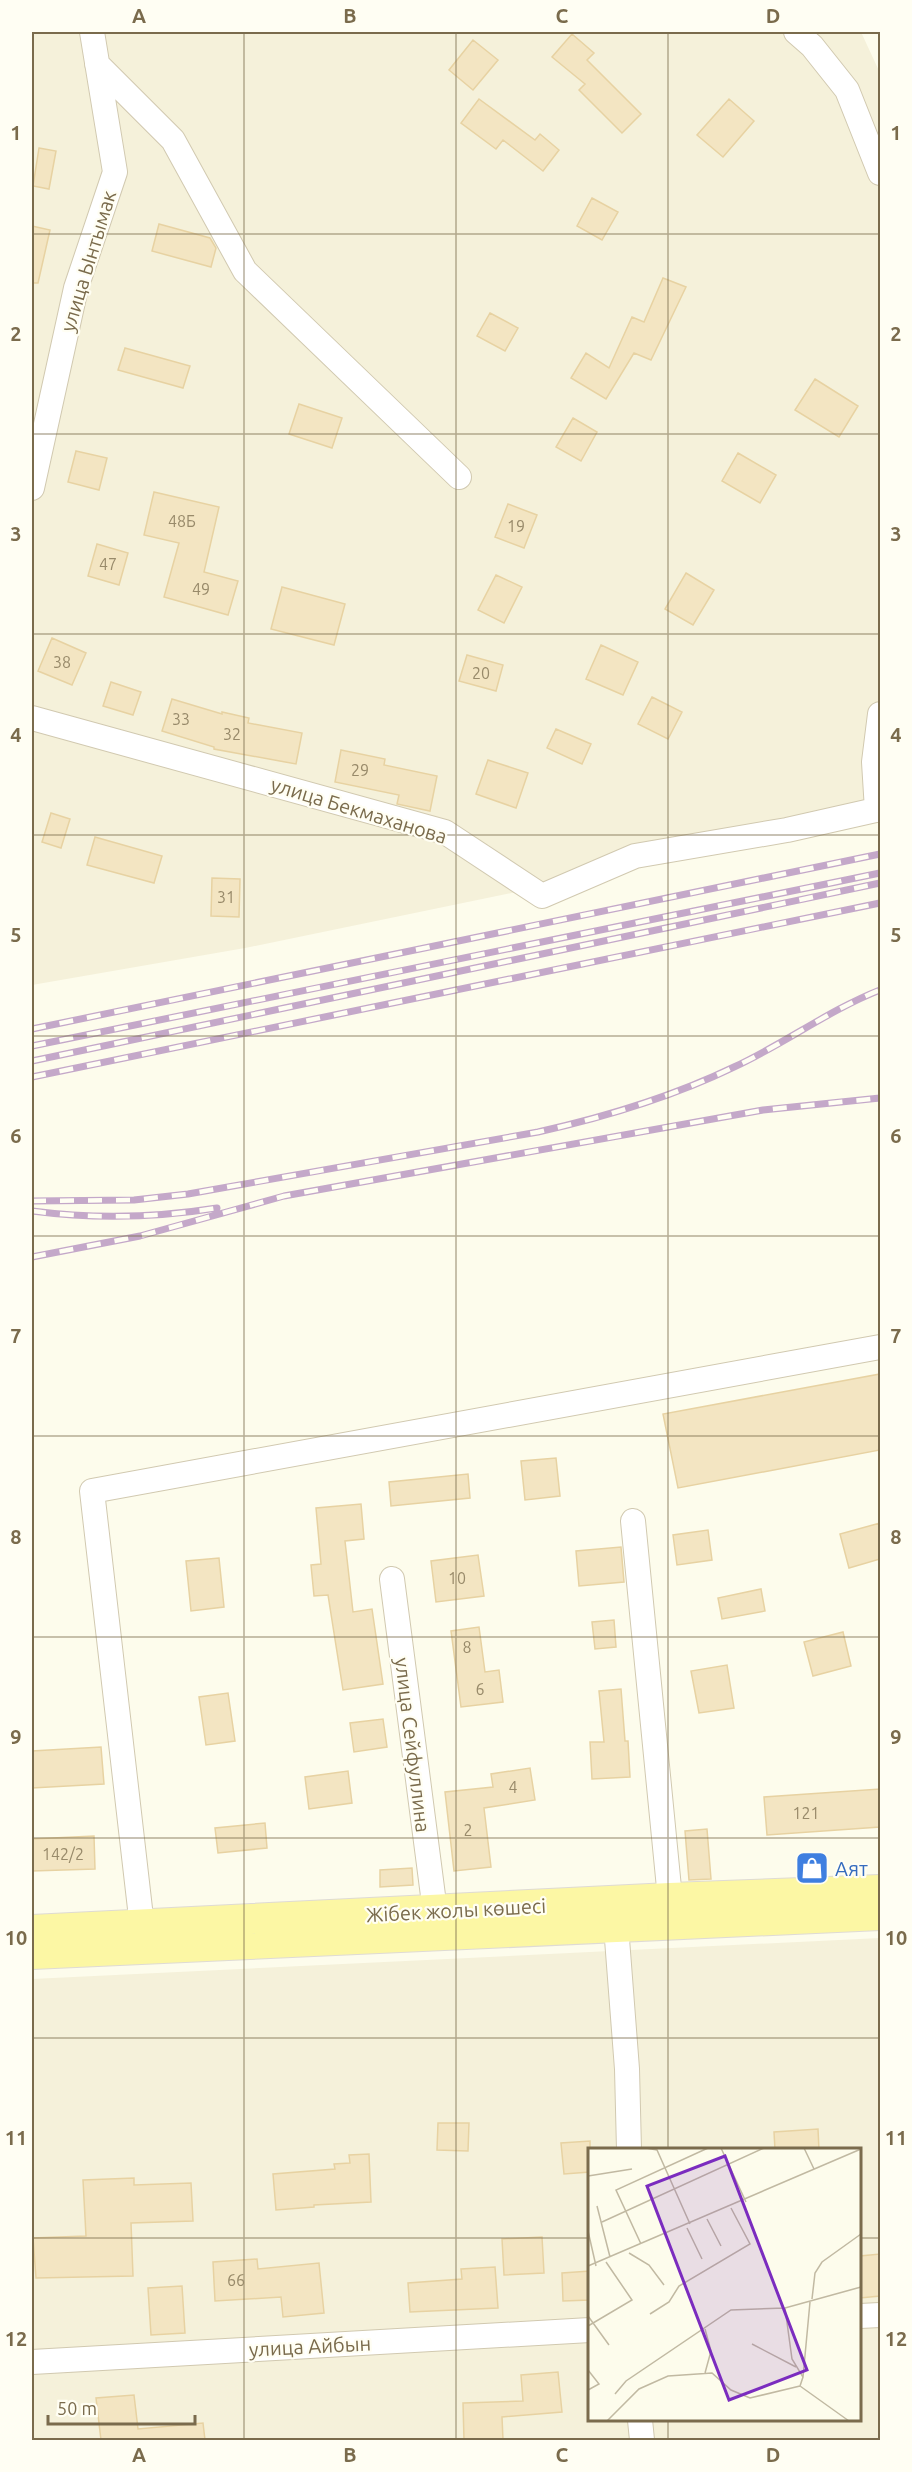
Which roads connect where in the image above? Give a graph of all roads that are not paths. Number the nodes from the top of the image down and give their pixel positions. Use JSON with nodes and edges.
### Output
{"nodes":[{"id":1,"x":92,"y":32,"type":"edge"},
{"id":2,"x":796,"y":32,"type":"edge"},
{"id":3,"x":97,"y":64,"type":"junction"},
{"id":4,"x":880,"y":173,"type":"edge"},
{"id":5,"x":459,"y":477,"type":"dead end"},
{"id":6,"x":32,"y":488,"type":"edge"},
{"id":7,"x":880,"y":714,"type":"edge"},
{"id":8,"x":32,"y":718,"type":"edge"},
{"id":9,"x":879,"y":809,"type":"edge"},
{"id":10,"x":880,"y":1347,"type":"edge"},
{"id":11,"x":633,"y":1521,"type":"dead end"},
{"id":12,"x":392,"y":1579,"type":"dead end"},
{"id":13,"x":880,"y":1890,"type":"edge"},
{"id":14,"x":670,"y":1898,"type":"junction"},
{"id":15,"x":435,"y":1911,"type":"junction"},
{"id":16,"x":880,"y":1915,"type":"edge"},
{"id":17,"x":142,"y":1926,"type":"junction"},
{"id":18,"x":616,"y":1926,"type":"junction"},
{"id":19,"x":32,"y":1930,"type":"edge"},
{"id":20,"x":32,"y":1954,"type":"edge"},
{"id":21,"x":629,"y":2148,"type":"edge"},
{"id":22,"x":880,"y":2315,"type":"edge"},
{"id":23,"x":861,"y":2316,"type":"edge"},
{"id":24,"x":588,"y":2330,"type":"edge"},
{"id":25,"x":32,"y":2362,"type":"edge"},
{"id":26,"x":640,"y":2421,"type":"edge"},
{"id":27,"x":642,"y":2440,"type":"edge"}],
"edges":[{"from":1,"to":3,"type":"street","name":"улица Ынтымак"},
{"from":2,"to":4,"type":"street"},
{"from":3,"to":5,"type":"street"},
{"from":3,"to":6,"type":"street","name":"улица Ынтымак"},
{"from":7,"to":9,"type":"street"},
{"from":8,"to":9,"type":"street","name":"улица Бекмаханова"},
{"from":10,"to":17,"type":"street"},
{"from":11,"to":14,"type":"street"},
{"from":12,"to":15,"type":"street","name":"улица Сейфуллина"},
{"from":13,"to":14,"type":"main road","name":"Жібек жолы көшесі"},
{"from":14,"to":15,"type":"main road","name":"Жібек жолы көшесі"},
{"from":15,"to":17,"type":"main road","name":"Жібек жолы көшесі"},
{"from":16,"to":18,"type":"main road","name":"Жібек жолы көшесі"},
{"from":17,"to":19,"type":"main road","name":"Жібек жолы көшесі"},
{"from":18,"to":20,"type":"main road","name":"Жібек жолы көшесі"},
{"from":18,"to":21,"type":"street"},
{"from":22,"to":23,"type":"street"},
{"from":24,"to":25,"type":"street","name":"улица Айбын"},
{"from":26,"to":27,"type":"street"}]}
